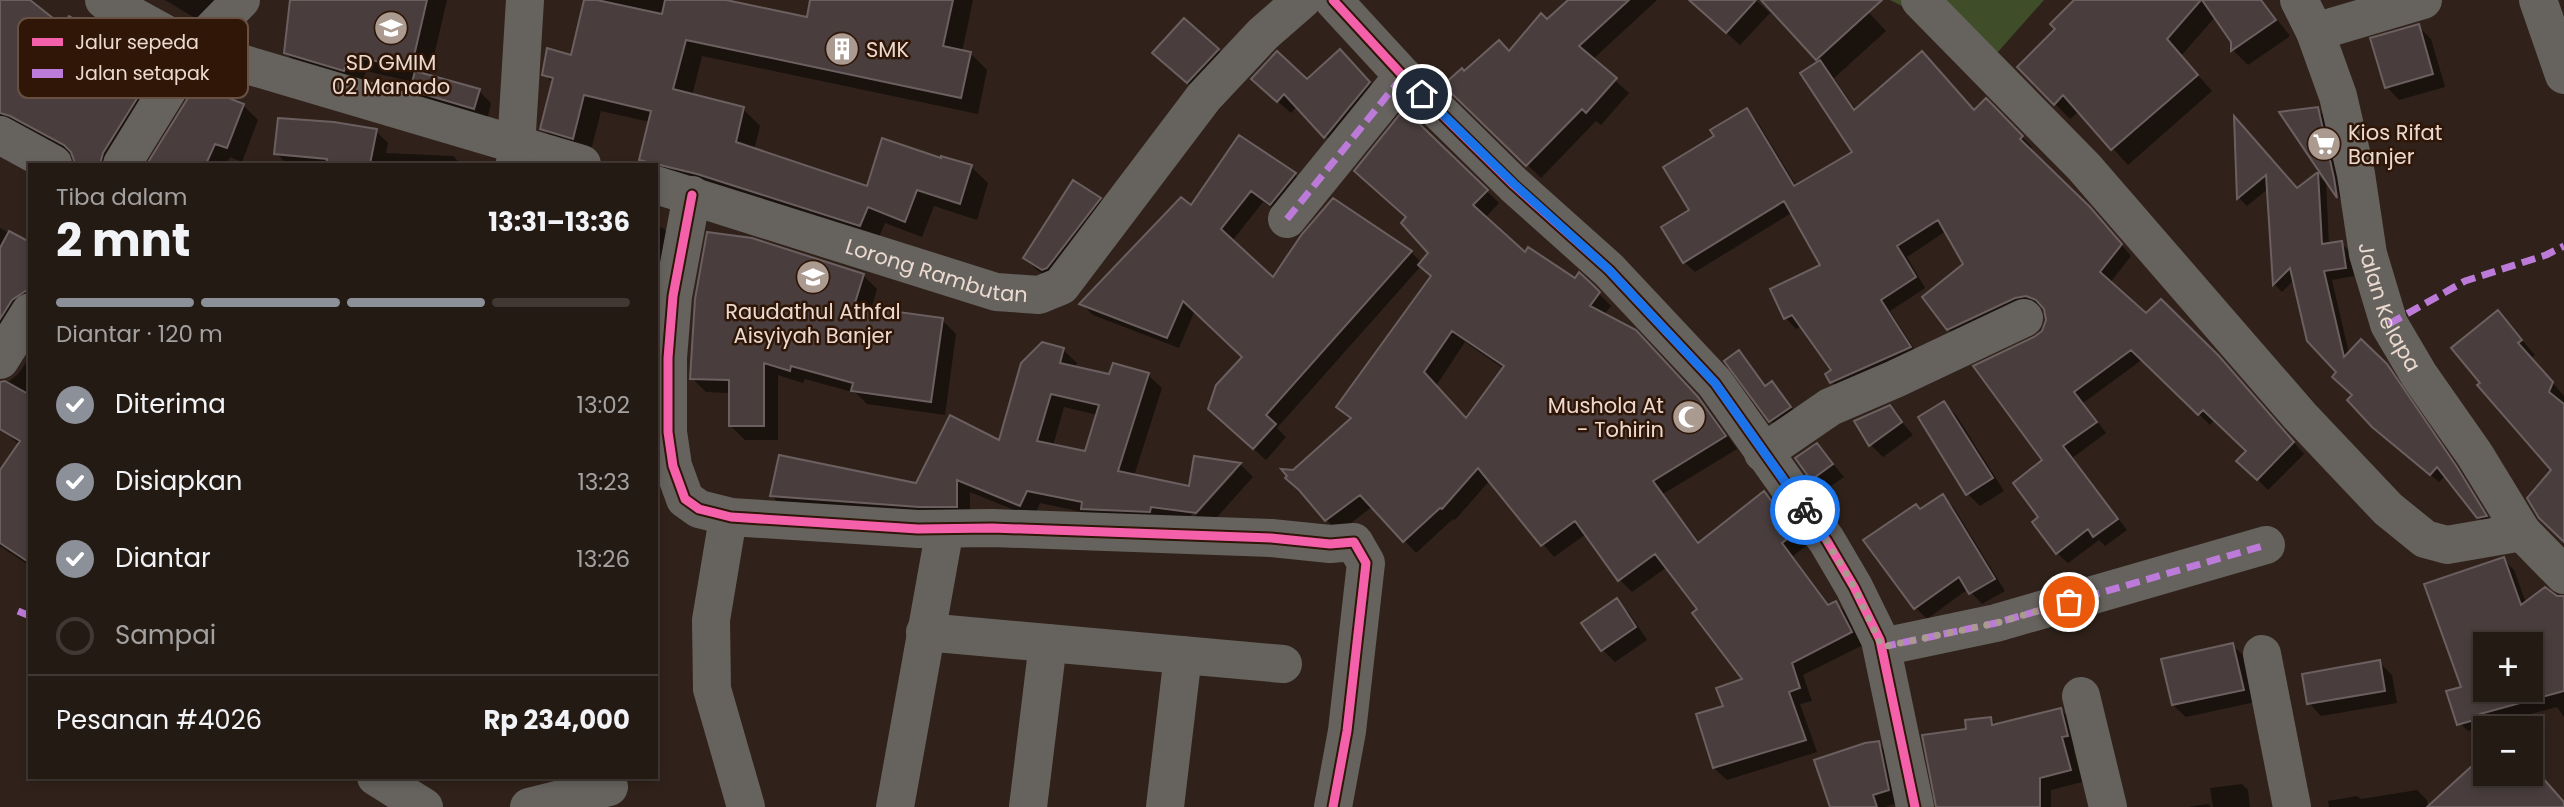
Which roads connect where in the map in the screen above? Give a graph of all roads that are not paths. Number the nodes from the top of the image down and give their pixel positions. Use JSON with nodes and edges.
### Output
{"nodes":[{"id":1,"x":104,"y":0,"type":"edge"},
{"id":2,"x":241,"y":0,"type":"edge"},
{"id":3,"x":525,"y":0,"type":"edge"},
{"id":4,"x":1302,"y":0,"type":"edge"},
{"id":5,"x":1334,"y":0,"type":"edge"},
{"id":6,"x":1920,"y":0,"type":"edge"},
{"id":7,"x":2423,"y":0,"type":"edge"},
{"id":8,"x":2538,"y":0,"type":"edge"},
{"id":9,"x":2307,"y":16,"type":"edge"},
{"id":10,"x":137,"y":18,"type":"edge"},
{"id":11,"x":223,"y":18,"type":"edge"},
{"id":12,"x":248,"y":67,"type":"edge"},
{"id":13,"x":2564,"y":75,"type":"edge"},
{"id":14,"x":1403,"y":76,"type":"junction"},
{"id":15,"x":163,"y":98,"type":"edge"},
{"id":16,"x":0,"y":135,"type":"edge"},
{"id":17,"x":515,"y":155,"type":"edge"},
{"id":18,"x":51,"y":163,"type":"edge"},
{"id":19,"x":123,"y":163,"type":"edge"},
{"id":20,"x":575,"y":163,"type":"edge"},
{"id":21,"x":674,"y":190,"type":"edge"},
{"id":22,"x":1287,"y":219,"type":"dead end"},
{"id":23,"x":28,"y":315,"type":"edge"},
{"id":24,"x":2024,"y":318,"type":"dead end"},
{"id":25,"x":0,"y":360,"type":"edge"},
{"id":26,"x":1763,"y":453,"type":"junction"},
{"id":27,"x":726,"y":530,"type":"dead end"},
{"id":28,"x":2522,"y":532,"type":"junction"},
{"id":29,"x":942,"y":545,"type":"dead end"},
{"id":30,"x":2266,"y":545,"type":"dead end"},
{"id":31,"x":2564,"y":575,"type":"edge"},
{"id":32,"x":925,"y":632,"type":"junction"},
{"id":33,"x":1048,"y":643,"type":"junction"},
{"id":34,"x":1882,"y":647,"type":"junction"},
{"id":35,"x":2262,"y":654,"type":"dead end"},
{"id":36,"x":1182,"y":655,"type":"junction"},
{"id":37,"x":1283,"y":664,"type":"dead end"},
{"id":38,"x":2081,"y":695,"type":"dead end"},
{"id":39,"x":379,"y":779,"type":"edge"},
{"id":40,"x":608,"y":790,"type":"edge"},
{"id":41,"x":424,"y":807,"type":"edge"},
{"id":42,"x":530,"y":807,"type":"edge"},
{"id":43,"x":746,"y":807,"type":"edge"},
{"id":44,"x":895,"y":807,"type":"edge"},
{"id":45,"x":1028,"y":807,"type":"edge"},
{"id":46,"x":1165,"y":807,"type":"edge"},
{"id":47,"x":1333,"y":807,"type":"edge"},
{"id":48,"x":1915,"y":807,"type":"edge"},
{"id":49,"x":2108,"y":807,"type":"edge"},
{"id":50,"x":2291,"y":807,"type":"edge"}],
"edges":[{"from":1,"to":10,"type":"street"},
{"from":2,"to":11,"type":"street"},
{"from":3,"to":17,"type":"street"},
{"from":4,"to":21,"type":"street","name":"Lorong Rambutan"},
{"from":5,"to":14,"type":"street"},
{"from":6,"to":28,"type":"street"},
{"from":7,"to":9,"type":"street"},
{"from":8,"to":13,"type":"street"},
{"from":9,"to":28,"type":"street","name":"Jalan Kelapa"},
{"from":12,"to":17,"type":"street"},
{"from":14,"to":22,"type":"street"},
{"from":14,"to":26,"type":"street"},
{"from":15,"to":19,"type":"street"},
{"from":16,"to":18,"type":"street"},
{"from":17,"to":20,"type":"street"},
{"from":21,"to":47,"type":"street"},
{"from":23,"to":25,"type":"street"},
{"from":24,"to":26,"type":"street"},
{"from":26,"to":34,"type":"street"},
{"from":27,"to":43,"type":"street"},
{"from":28,"to":31,"type":"street","name":"Jalan Kelapa"},
{"from":29,"to":32,"type":"street"},
{"from":30,"to":34,"type":"street"},
{"from":32,"to":33,"type":"street"},
{"from":32,"to":44,"type":"street"},
{"from":33,"to":36,"type":"street"},
{"from":33,"to":45,"type":"street"},
{"from":34,"to":48,"type":"street"},
{"from":35,"to":50,"type":"street"},
{"from":36,"to":37,"type":"street"},
{"from":36,"to":46,"type":"street"},
{"from":38,"to":49,"type":"street"},
{"from":39,"to":41,"type":"street"},
{"from":40,"to":42,"type":"street"}]}
